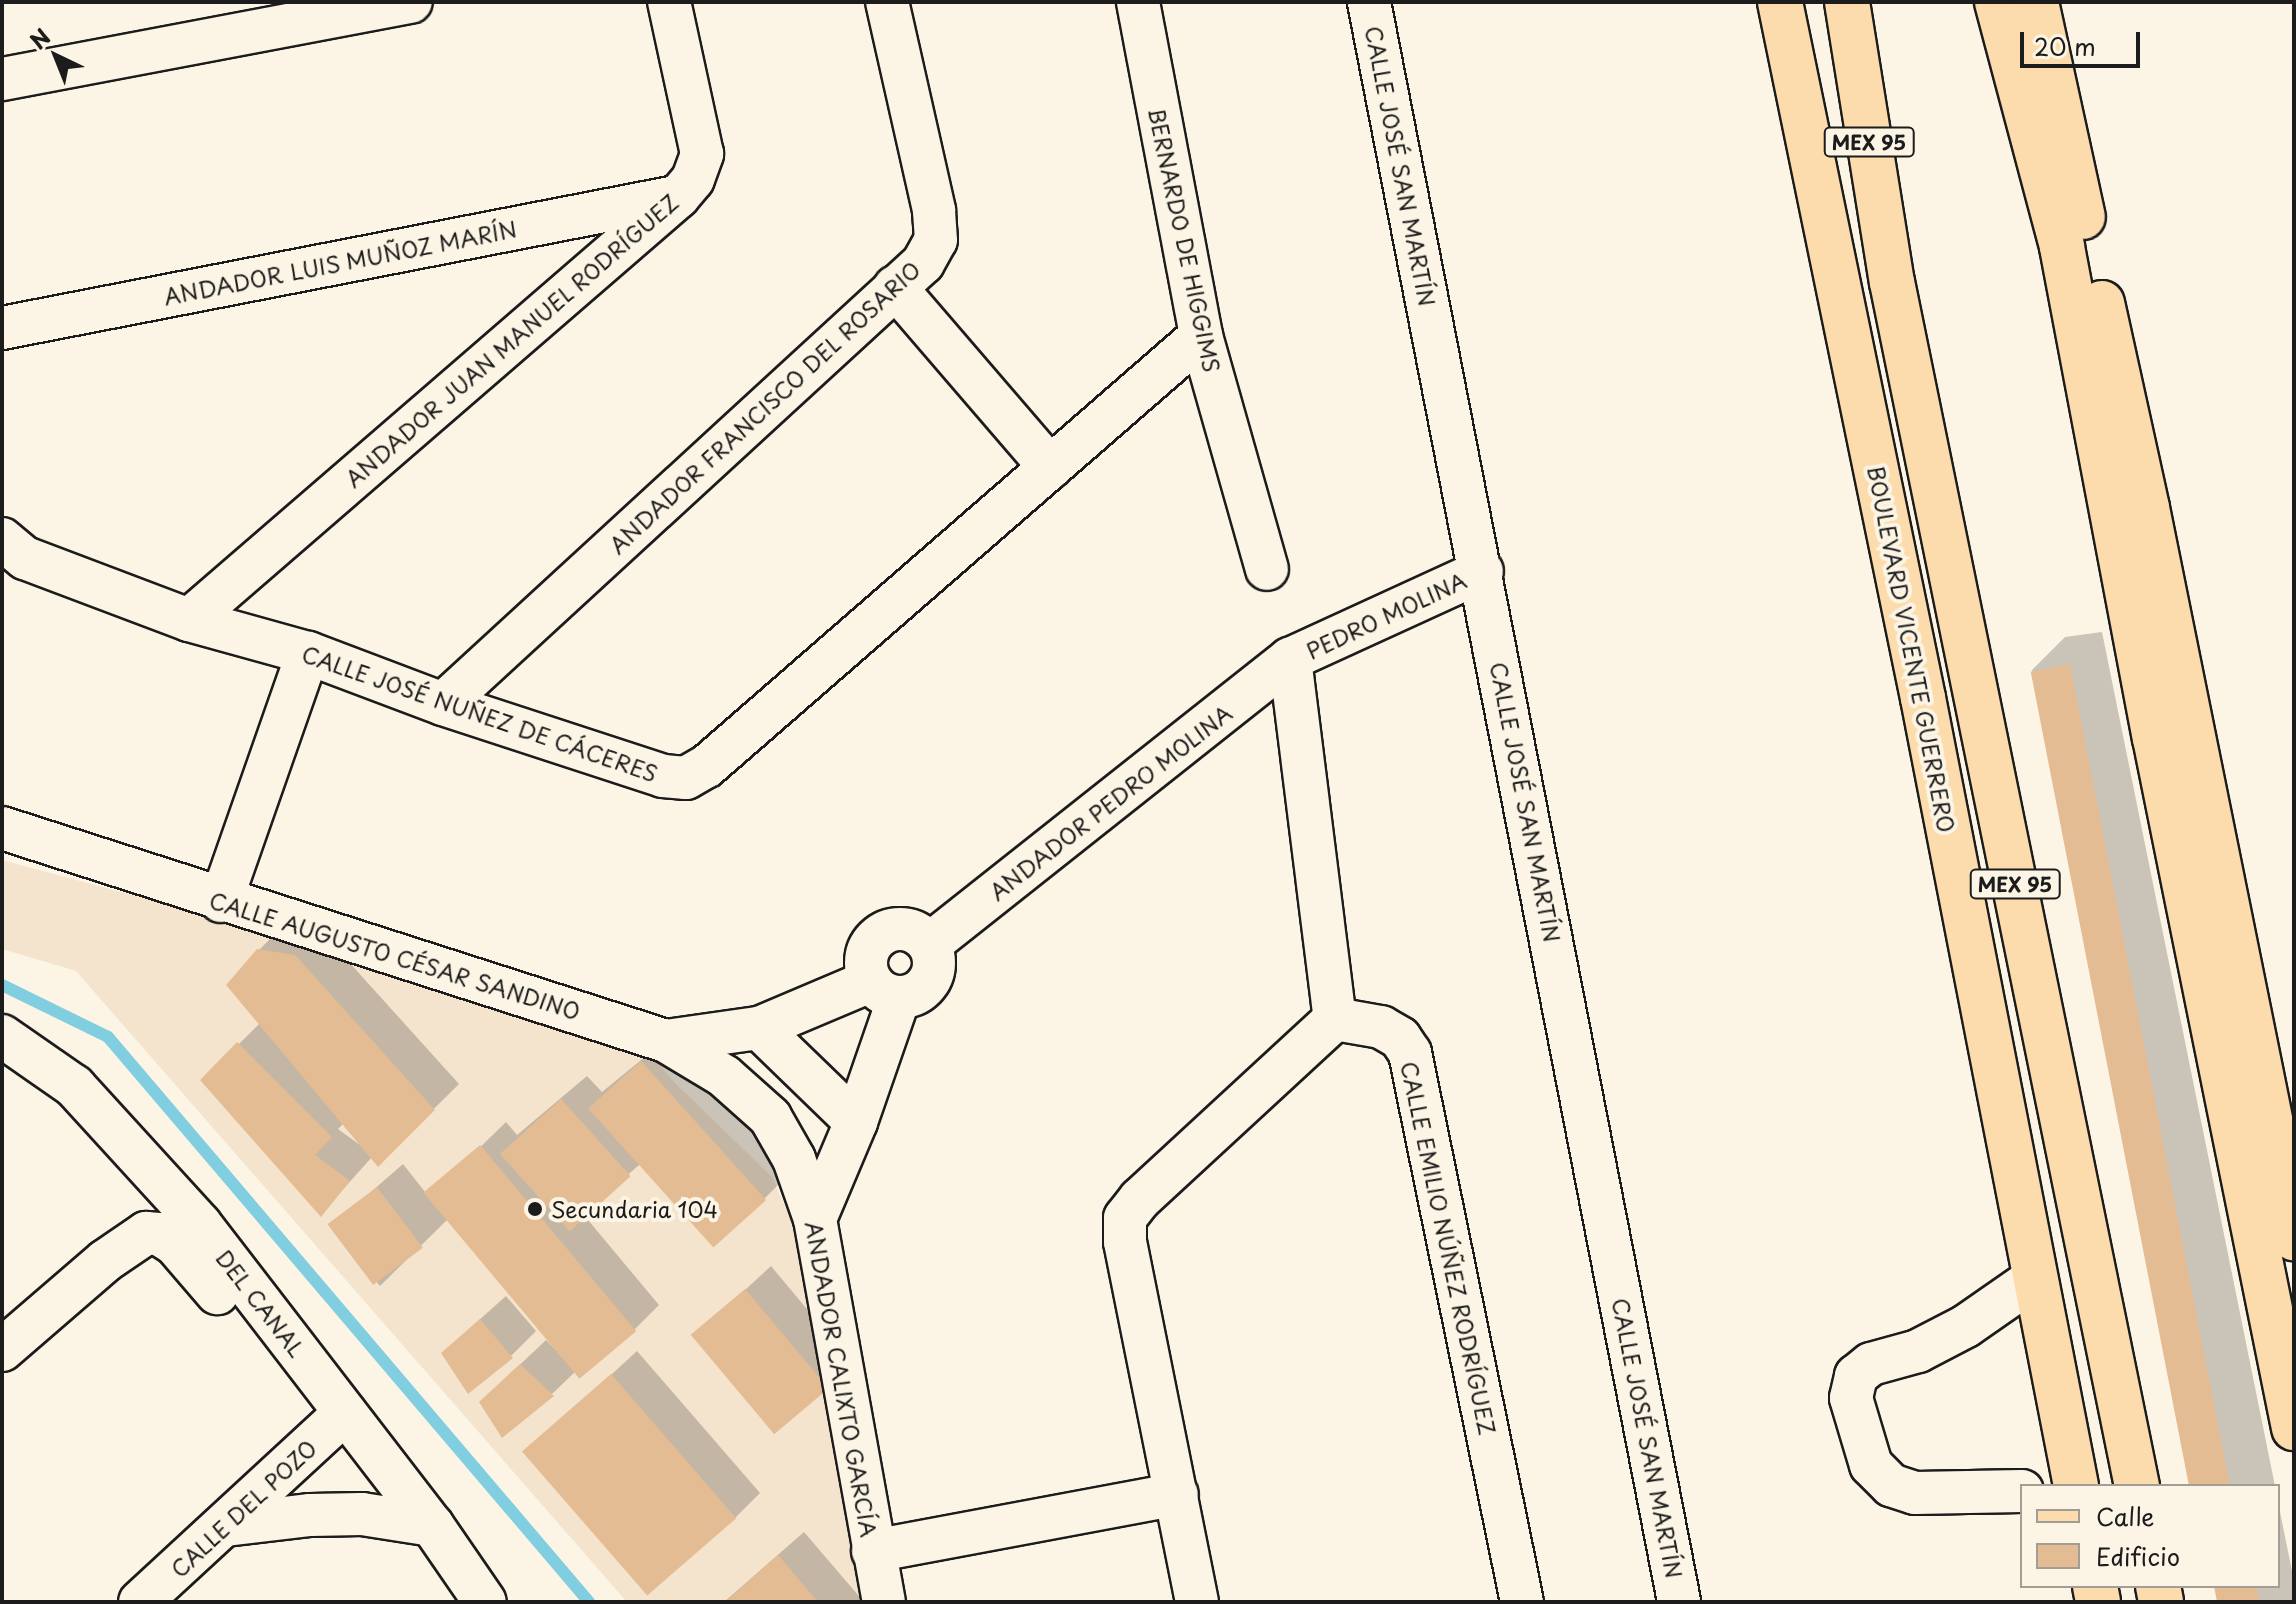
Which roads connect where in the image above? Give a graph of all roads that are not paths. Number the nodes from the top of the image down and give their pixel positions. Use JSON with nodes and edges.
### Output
{"nodes":[{"id":1,"x":411,"y":2,"type":"edge"},
{"id":2,"x":669,"y":2,"type":"edge"},
{"id":3,"x":887,"y":2,"type":"edge"},
{"id":4,"x":1138,"y":2,"type":"edge"},
{"id":5,"x":1369,"y":2,"type":"edge"},
{"id":6,"x":1780,"y":2,"type":"edge"},
{"id":7,"x":1847,"y":2,"type":"edge"},
{"id":8,"x":1997,"y":2,"type":"edge"},
{"id":9,"x":2036,"y":2,"type":"edge"},
{"id":10,"x":2,"y":79,"type":"edge"},
{"id":11,"x":678,"y":197,"type":"junction"},
{"id":12,"x":895,"y":287,"type":"junction"},
{"id":13,"x":2,"y":328,"type":"edge"},
{"id":14,"x":1201,"y":336,"type":"junction"},
{"id":15,"x":1050,"y":467,"type":"junction"},
{"id":16,"x":2,"y":539,"type":"edge"},
{"id":17,"x":1267,"y":569,"type":"dead end"},
{"id":18,"x":1482,"y":571,"type":"junction"},
{"id":19,"x":189,"y":620,"type":"junction"},
{"id":20,"x":308,"y":653,"type":"junction"},
{"id":21,"x":1290,"y":659,"type":"junction"},
{"id":22,"x":443,"y":704,"type":"junction"},
{"id":23,"x":2,"y":828,"type":"edge"},
{"id":24,"x":221,"y":901,"type":"junction"},
{"id":25,"x":930,"y":944,"type":"junction"},
{"id":26,"x":884,"y":989,"type":"junction"},
{"id":27,"x":1335,"y":1019,"type":"junction"},
{"id":28,"x":759,"y":1028,"type":"junction"},
{"id":29,"x":2,"y":1036,"type":"edge"},
{"id":30,"x":666,"y":1041,"type":"junction"},
{"id":31,"x":770,"y":1117,"type":"joint"},
{"id":32,"x":856,"y":1122,"type":"junction"},
{"id":33,"x":815,"y":1219,"type":"junction"},
{"id":34,"x":2294,"y":1238,"type":"edge"},
{"id":35,"x":2035,"y":1278,"type":"junction"},
{"id":36,"x":217,"y":1293,"type":"dead end"},
{"id":37,"x":2,"y":1350,"type":"edge"},
{"id":38,"x":345,"y":1413,"type":"junction"},
{"id":39,"x":2294,"y":1428,"type":"edge"},
{"id":40,"x":2076,"y":1484,"type":"edge"},
{"id":41,"x":2137,"y":1484,"type":"edge"},
{"id":42,"x":2020,"y":1491,"type":"edge"},
{"id":43,"x":1177,"y":1494,"type":"junction"},
{"id":44,"x":226,"y":1525,"type":"junction"},
{"id":45,"x":432,"y":1525,"type":"junction"},
{"id":46,"x":873,"y":1551,"type":"junction"},
{"id":47,"x":140,"y":1602,"type":"edge"},
{"id":48,"x":485,"y":1602,"type":"edge"},
{"id":49,"x":884,"y":1602,"type":"edge"},
{"id":50,"x":1197,"y":1602,"type":"edge"},
{"id":51,"x":1522,"y":1602,"type":"edge"},
{"id":52,"x":1679,"y":1602,"type":"edge"}],
"edges":[{"from":1,"to":10,"type":"street"},
{"from":2,"to":11,"type":"street","name":"ANDADOR JUAN MANUEL RODRÍGUEZ"},
{"from":3,"to":12,"type":"street","name":"ANDADOR FRANCISCO DEL ROSARIO"},
{"from":4,"to":14,"type":"street","name":"BERNARDO DE HIGGIMS"},
{"from":5,"to":18,"type":"street","name":"CALLE JOSÉ SAN MARTÍN"},
{"from":6,"to":35,"type":"main road","name":"BOULEVARD VICENTE GUERRERO"},
{"from":7,"to":41,"type":"main road","number":"MEX 95"},
{"from":8,"to":39,"type":"main road"},
{"from":9,"to":34,"type":"main road"},
{"from":11,"to":13,"type":"street","name":"ANDADOR LUIS MUÑOZ MARÍN"},
{"from":11,"to":19,"type":"street","name":"ANDADOR JUAN MANUEL RODRÍGUEZ"},
{"from":12,"to":15,"type":"street"},
{"from":12,"to":22,"type":"street","name":"ANDADOR FRANCISCO DEL ROSARIO"},
{"from":14,"to":15,"type":"street","name":"CALLE JOSÉ NUÑEZ DE CÁCERES"},
{"from":14,"to":17,"type":"street","name":"BERNARDO DE HIGGIMS"},
{"from":15,"to":22,"type":"street","name":"CALLE JOSÉ NUÑEZ DE CÁCERES"},
{"from":16,"to":19,"type":"street","name":"CALLE JOSÉ NUÑEZ DE CÁCERES"},
{"from":18,"to":21,"type":"street","name":"PEDRO MOLINA"},
{"from":18,"to":52,"type":"street","name":"CALLE JOSÉ SAN MARTÍN"},
{"from":19,"to":20,"type":"street","name":"CALLE JOSÉ NUÑEZ DE CÁCERES"},
{"from":20,"to":22,"type":"street","name":"CALLE JOSÉ NUÑEZ DE CÁCERES"},
{"from":20,"to":24,"type":"street"},
{"from":21,"to":25,"type":"street","name":"ANDADOR PEDRO MOLINA"},
{"from":21,"to":27,"type":"street"},
{"from":23,"to":24,"type":"street","name":"CALLE AUGUSTO CÉSAR SANDINO"},
{"from":24,"to":30,"type":"street","name":"CALLE AUGUSTO CÉSAR SANDINO"},
{"from":25,"to":26,"type":"street"},
{"from":25,"to":26,"type":"street"},
{"from":26,"to":28,"type":"street"},
{"from":26,"to":32,"type":"street"},
{"from":27,"to":43,"type":"street"},
{"from":27,"to":51,"type":"street","name":"CALLE EMILIO NÚÑEZ RODRÍGUEZ"},
{"from":28,"to":30,"type":"street"},
{"from":28,"to":32,"type":"street"},
{"from":29,"to":38,"type":"street","name":"DEL CANAL"},
{"from":30,"to":31,"type":"street","name":"CALLE AUGUSTO CÉSAR SANDINO"},
{"from":31,"to":33,"type":"street","name":"ANDADOR CALIXTO GARCÍA"},
{"from":32,"to":33,"type":"street"},
{"from":33,"to":46,"type":"street","name":"ANDADOR CALIXTO GARCÍA"},
{"from":35,"to":40,"type":"main road","name":"BOULEVARD VICENTE GUERRERO"},
{"from":35,"to":42,"type":"street"},
{"from":36,"to":37,"type":"street"},
{"from":38,"to":44,"type":"street","name":"CALLE DEL POZO"},
{"from":38,"to":45,"type":"street","name":"DEL CANAL"},
{"from":43,"to":46,"type":"street"},
{"from":43,"to":50,"type":"street"},
{"from":44,"to":45,"type":"street"},
{"from":44,"to":47,"type":"street","name":"CALLE DEL POZO"},
{"from":45,"to":48,"type":"street","name":"DEL CANAL"},
{"from":46,"to":49,"type":"street","name":"ANDADOR CALIXTO GARCÍA"}]}
